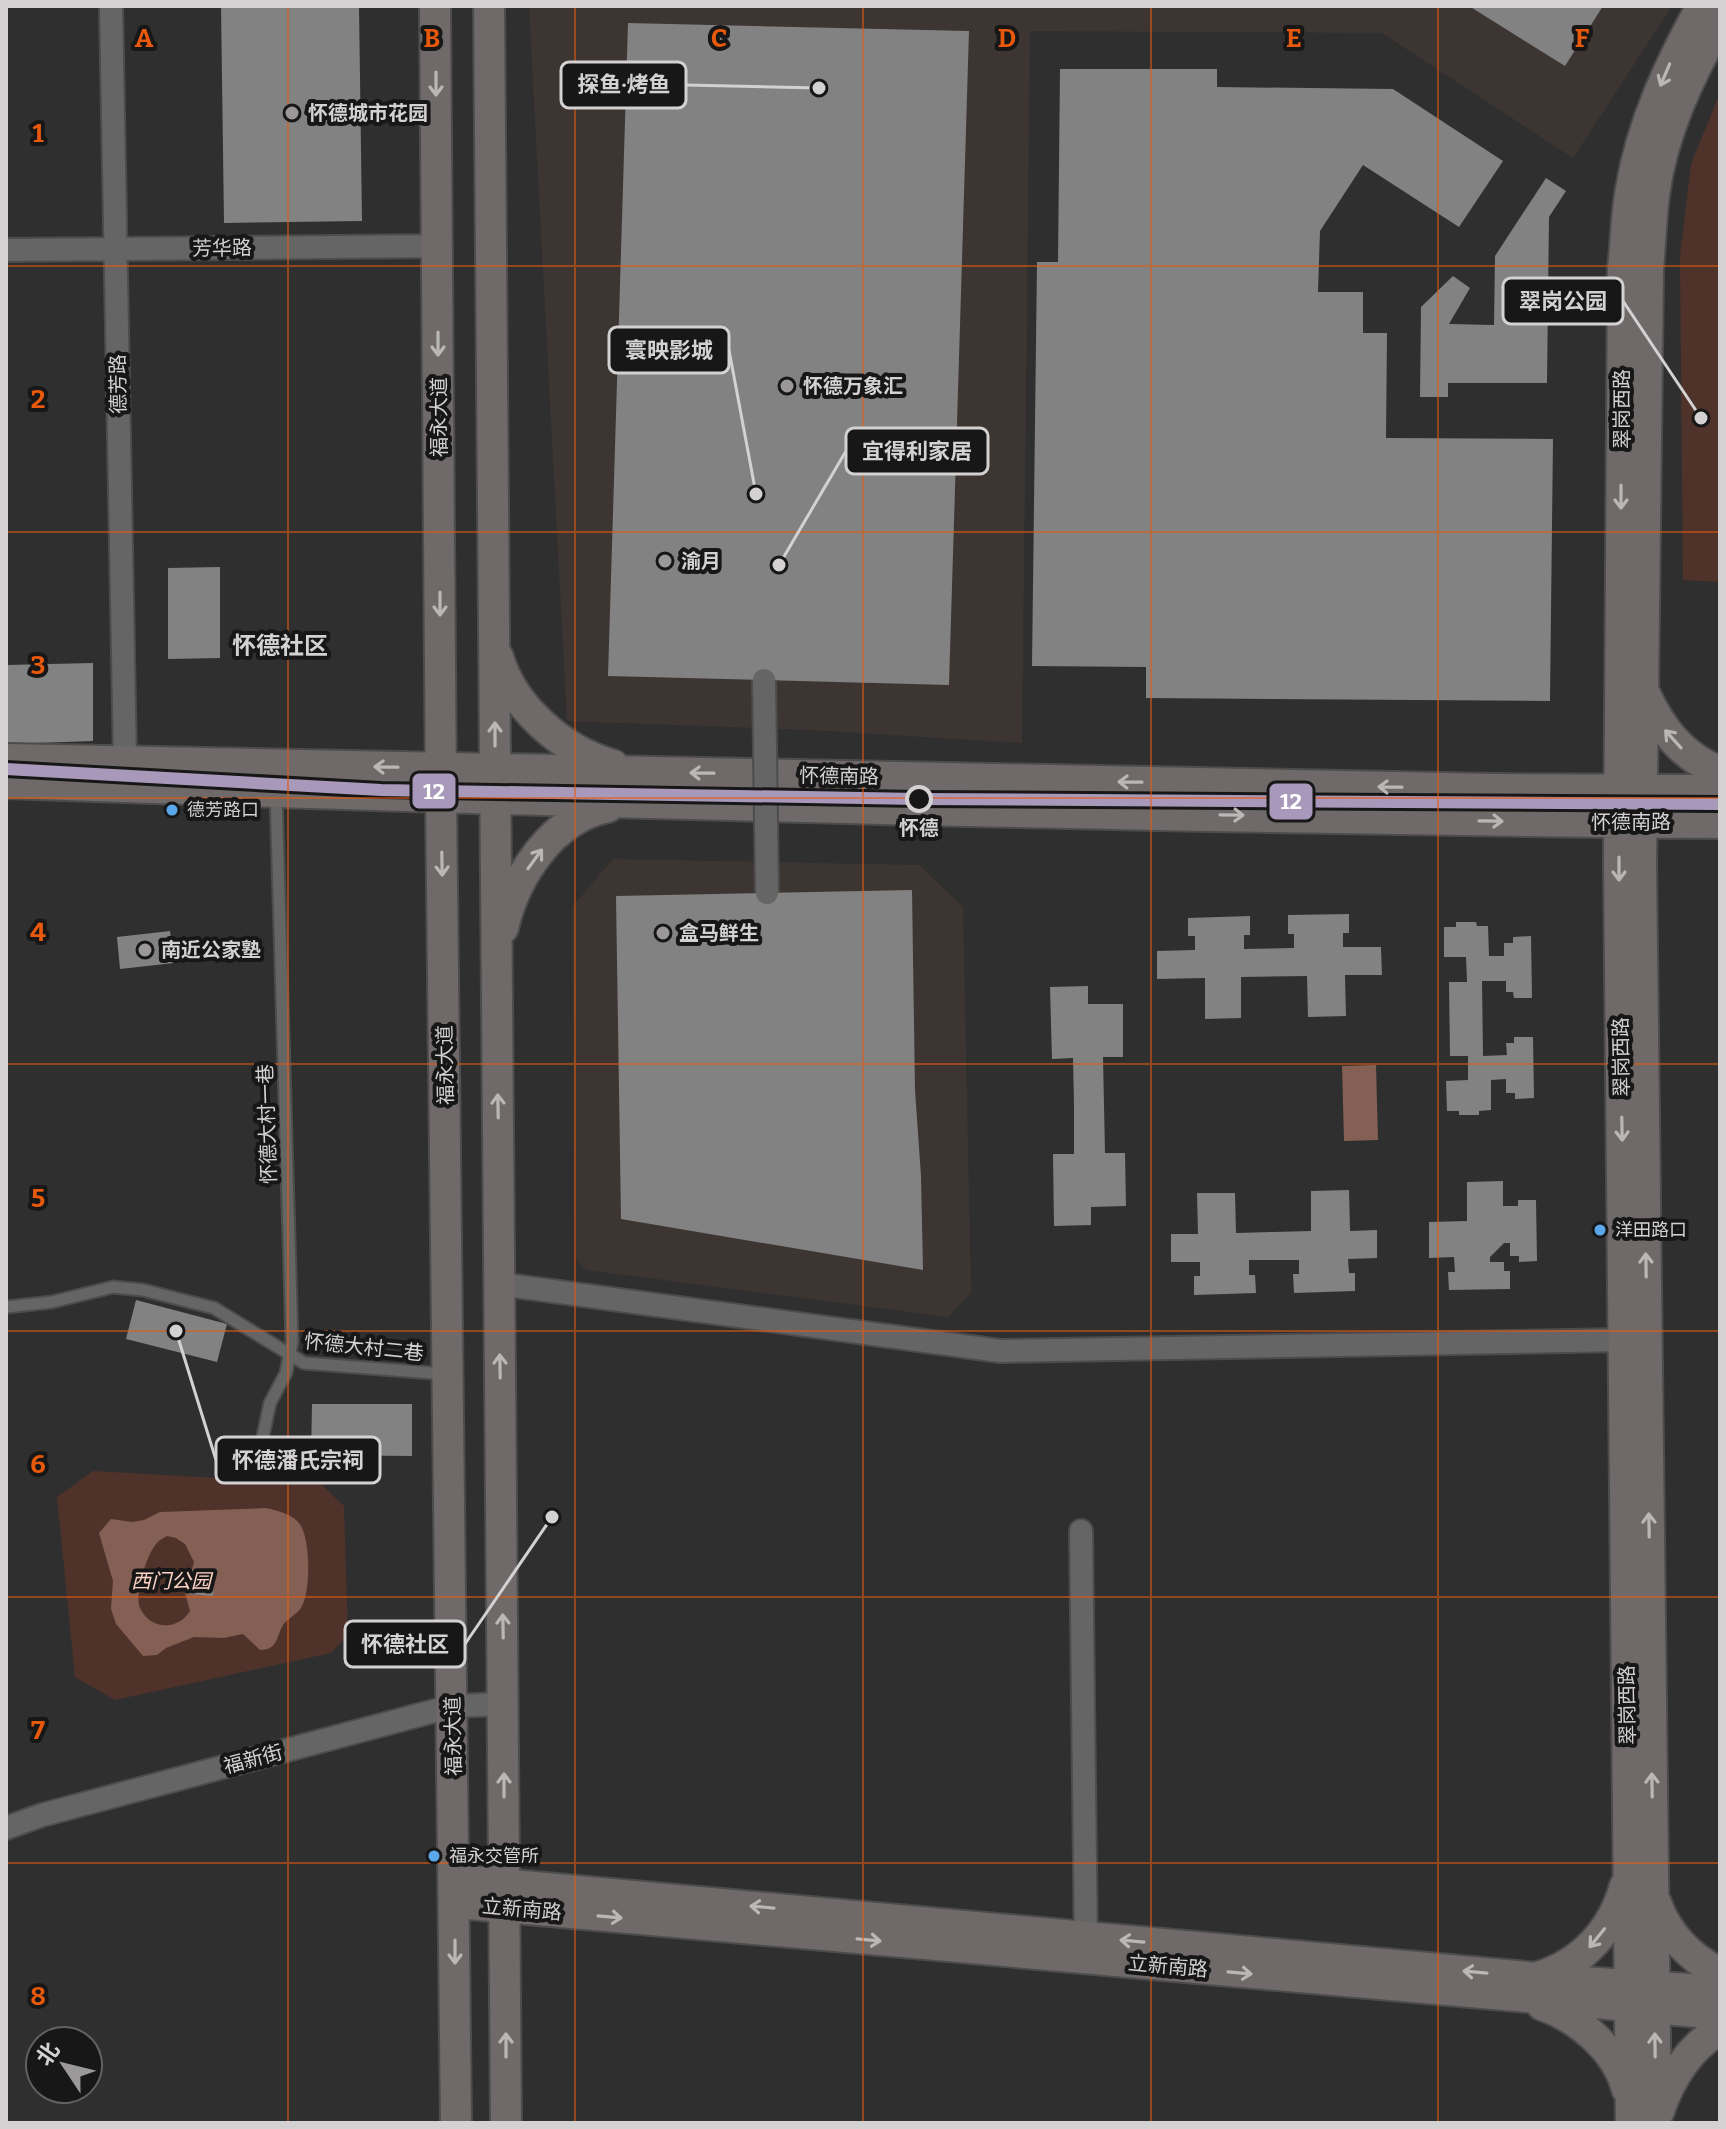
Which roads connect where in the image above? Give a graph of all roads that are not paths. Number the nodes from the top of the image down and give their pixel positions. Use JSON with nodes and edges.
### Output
{"nodes":[{"id":1,"x":111,"y":6,"type":"edge"},
{"id":2,"x":435,"y":6,"type":"edge"},
{"id":3,"x":489,"y":6,"type":"edge"},
{"id":4,"x":1702,"y":6,"type":"edge"},
{"id":5,"x":1720,"y":21,"type":"edge"},
{"id":6,"x":437,"y":246,"type":"junction"},
{"id":7,"x":115,"y":249,"type":"junction"},
{"id":8,"x":6,"y":250,"type":"edge"},
{"id":9,"x":494,"y":635,"type":"junction"},
{"id":10,"x":764,"y":680,"type":"dead end"},
{"id":11,"x":1643,"y":690,"type":"junction"},
{"id":12,"x":6,"y":759,"type":"edge"},
{"id":13,"x":125,"y":761,"type":"junction"},
{"id":14,"x":638,"y":772,"type":"junction"},
{"id":15,"x":1720,"y":772,"type":"edge"},
{"id":16,"x":6,"y":783,"type":"edge"},
{"id":17,"x":441,"y":783,"type":"junction"},
{"id":18,"x":495,"y":785,"type":"junction"},
{"id":19,"x":1631,"y":790,"type":"junction"},
{"id":20,"x":1720,"y":790,"type":"edge"},
{"id":21,"x":276,"y":792,"type":"junction"},
{"id":22,"x":635,"y":802,"type":"junction"},
{"id":23,"x":1630,"y":822,"type":"junction"},
{"id":24,"x":1720,"y":823,"type":"edge"},
{"id":25,"x":767,"y":893,"type":"dead end"},
{"id":26,"x":496,"y":957,"type":"junction"},
{"id":27,"x":499,"y":1284,"type":"junction"},
{"id":28,"x":6,"y":1307,"type":"edge"},
{"id":29,"x":1624,"y":1340,"type":"junction"},
{"id":30,"x":290,"y":1357,"type":"junction"},
{"id":31,"x":449,"y":1374,"type":"junction"},
{"id":32,"x":260,"y":1450,"type":"dead end"},
{"id":33,"x":1081,"y":1531,"type":"dead end"},
{"id":34,"x":503,"y":1704,"type":"junction"},
{"id":35,"x":453,"y":1706,"type":"junction"},
{"id":36,"x":6,"y":1828,"type":"edge"},
{"id":37,"x":1629,"y":1873,"type":"junction"},
{"id":38,"x":455,"y":1890,"type":"junction"},
{"id":39,"x":1653,"y":1894,"type":"junction"},
{"id":40,"x":505,"y":1896,"type":"junction"},
{"id":41,"x":1086,"y":1948,"type":"junction"},
{"id":42,"x":1720,"y":1973,"type":"edge"},
{"id":43,"x":1529,"y":1988,"type":"junction"},
{"id":44,"x":1720,"y":1991,"type":"edge"},
{"id":45,"x":1642,"y":1997,"type":"junction"},
{"id":46,"x":1720,"y":2014,"type":"edge"},
{"id":47,"x":1720,"y":2029,"type":"edge"},
{"id":48,"x":1643,"y":2118,"type":"edge"},
{"id":49,"x":456,"y":2123,"type":"edge"},
{"id":50,"x":506,"y":2123,"type":"edge"}],
"edges":[{"from":1,"to":7,"type":"street","name":"德芳路"},
{"from":2,"to":6,"type":"main road","name":"福永大道","one_way":true},
{"from":3,"to":9,"type":"main road"},
{"from":4,"to":19,"type":"main road","name":"翠岗西路","one_way":true},
{"from":5,"to":11,"type":"main road","name":"翠岗西路"},
{"from":6,"to":7,"type":"street","name":"芳华路"},
{"from":6,"to":17,"type":"main road","name":"福永大道","one_way":true},
{"from":7,"to":8,"type":"street","name":"芳华路"},
{"from":7,"to":13,"type":"street","name":"德芳路"},
{"from":9,"to":14,"type":"main road"},
{"from":18,"to":9,"type":"main road","one_way":true},
{"from":10,"to":25,"type":"street","bridge":true},
{"from":15,"to":11,"type":"main road","one_way":true},
{"from":11,"to":19,"type":"main road","name":"翠岗西路"},
{"from":12,"to":13,"type":"main road","name":"怀德南路"},
{"from":17,"to":13,"type":"main road","name":"怀德南路","one_way":true},
{"from":14,"to":18,"type":"main road","name":"怀德南路"},
{"from":19,"to":14,"type":"main road","name":"怀德南路","one_way":true},
{"from":16,"to":21,"type":"main road","name":"怀德南路"},
{"from":17,"to":18,"type":"main road","name":"怀德南路"},
{"from":17,"to":21,"type":"main road","name":"怀德南路"},
{"from":17,"to":31,"type":"main road","name":"福永大道","one_way":true},
{"from":18,"to":22,"type":"main road","name":"怀德南路"},
{"from":18,"to":26,"type":"main road"},
{"from":19,"to":20,"type":"main road","name":"怀德南路"},
{"from":19,"to":23,"type":"main road","name":"翠岗西路"},
{"from":21,"to":30,"type":"lane","name":"怀德大村一巷"},
{"from":22,"to":23,"type":"main road","name":"怀德南路","one_way":true},
{"from":26,"to":22,"type":"main road","one_way":true},
{"from":23,"to":24,"type":"main road","name":"怀德南路"},
{"from":23,"to":29,"type":"main road","name":"翠岗西路","one_way":true},
{"from":39,"to":23,"type":"main road","name":"翠岗西路","one_way":true},
{"from":27,"to":26,"type":"main road","one_way":true},
{"from":27,"to":29,"type":"street"},
{"from":34,"to":27,"type":"main road","one_way":true},
{"from":28,"to":30,"type":"lane","name":"怀德大村二巷"},
{"from":29,"to":37,"type":"main road","name":"翠岗西路"},
{"from":30,"to":31,"type":"lane","name":"怀德大村二巷"},
{"from":30,"to":32,"type":"lane","name":"怀德大村一巷"},
{"from":31,"to":35,"type":"main road","name":"福永大道"},
{"from":33,"to":41,"type":"street"},
{"from":34,"to":35,"type":"street","name":"福新街"},
{"from":40,"to":34,"type":"main road","one_way":true},
{"from":35,"to":36,"type":"street","name":"福新街"},
{"from":35,"to":38,"type":"main road","name":"福永大道"},
{"from":37,"to":43,"type":"main road","one_way":true},
{"from":37,"to":45,"type":"main road","name":"翠岗西路"},
{"from":38,"to":40,"type":"main road","name":"立新南路"},
{"from":38,"to":49,"type":"main road","name":"福永大道","one_way":true},
{"from":39,"to":42,"type":"main road"},
{"from":39,"to":45,"type":"main road","name":"翠岗西路"},
{"from":40,"to":41,"type":"main road","name":"立新南路"},
{"from":50,"to":40,"type":"main road","one_way":true},
{"from":41,"to":43,"type":"main road","name":"立新南路"},
{"from":43,"to":45,"type":"main road","name":"立新南路"},
{"from":43,"to":48,"type":"main road"},
{"from":44,"to":45,"type":"main road","name":"立新南路"},
{"from":45,"to":46,"type":"main road","name":"立新南路"},
{"from":45,"to":48,"type":"main road","name":"翠岗西路"},
{"from":47,"to":48,"type":"main road"}]}
